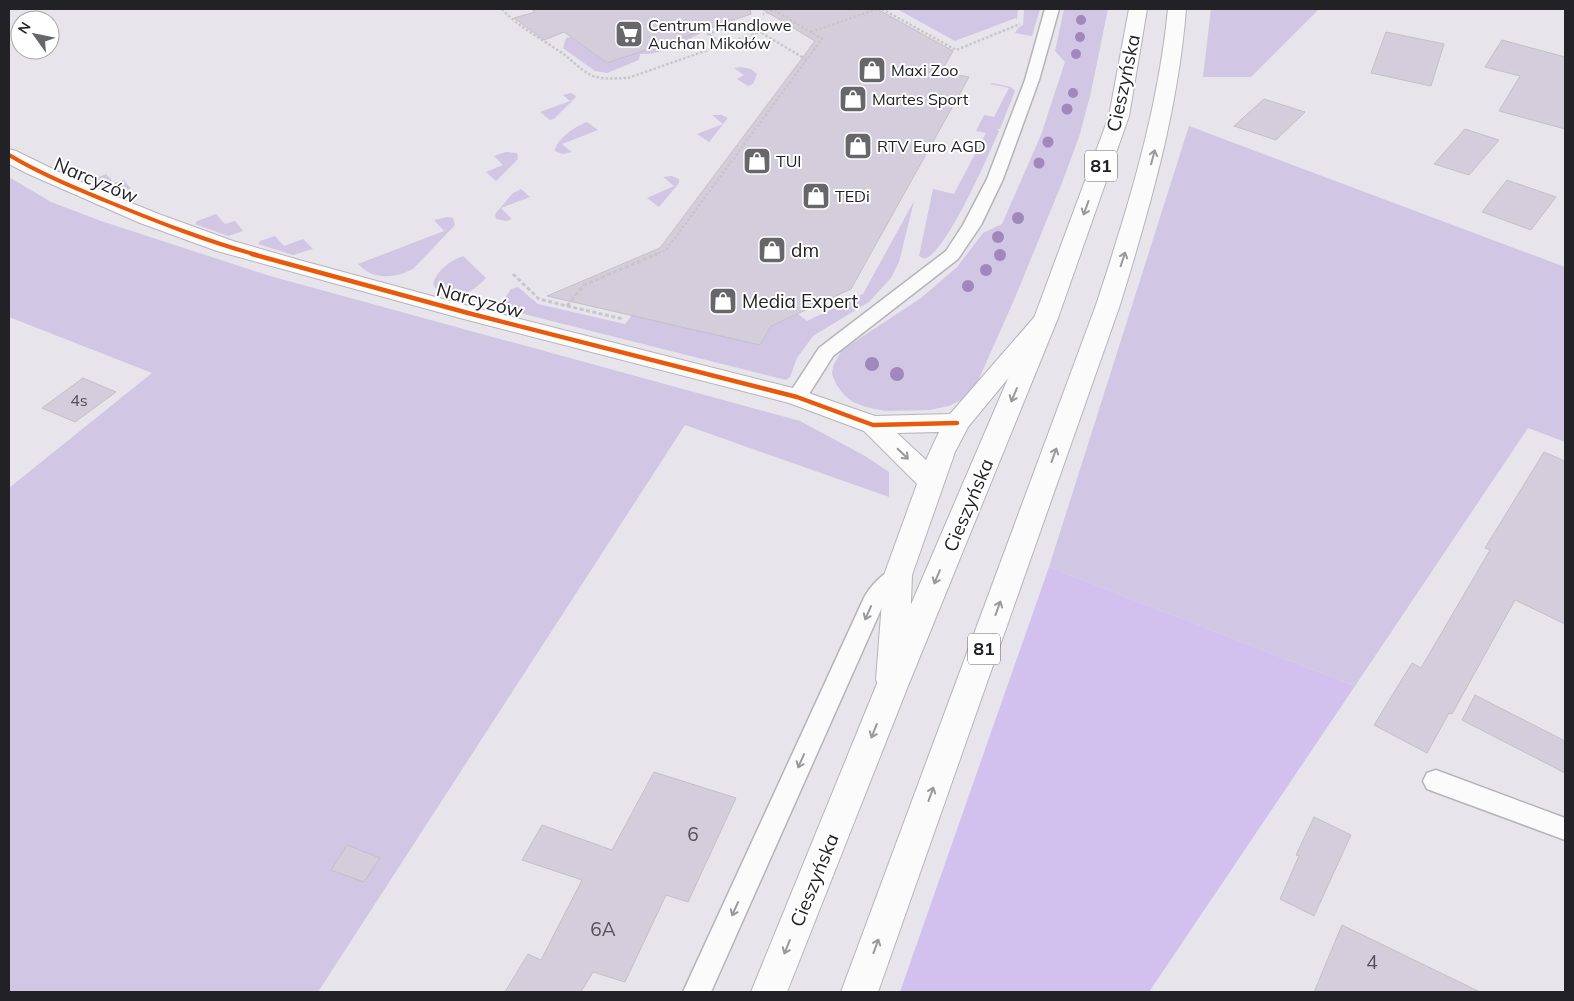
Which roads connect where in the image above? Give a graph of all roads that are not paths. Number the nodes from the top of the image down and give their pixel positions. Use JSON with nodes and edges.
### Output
{"nodes":[{"id":1,"x":1052,"y":9,"type":"edge"},
{"id":2,"x":1138,"y":9,"type":"edge"},
{"id":3,"x":1177,"y":9,"type":"edge"},
{"id":4,"x":9,"y":155,"type":"edge"},
{"id":5,"x":1046,"y":318,"type":"junction"},
{"id":6,"x":797,"y":398,"type":"junction"},
{"id":7,"x":957,"y":423,"type":"junction"},
{"id":8,"x":873,"y":425,"type":"junction"},
{"id":9,"x":932,"y":482,"type":"junction"},
{"id":10,"x":898,"y":575,"type":"junction"},
{"id":11,"x":892,"y":686,"type":"junction"},
{"id":12,"x":1436,"y":781,"type":"dead end"},
{"id":13,"x":1565,"y":829,"type":"edge"},
{"id":14,"x":697,"y":992,"type":"edge"},
{"id":15,"x":769,"y":992,"type":"edge"},
{"id":16,"x":859,"y":992,"type":"edge"}],
"edges":[{"from":1,"to":6,"type":"lane"},
{"from":2,"to":5,"type":"main road","name":"Cieszyńska","number":"81","one_way":true},
{"from":16,"to":3,"type":"main road","number":"81","one_way":true},
{"from":4,"to":6,"type":"main road","name":"Narcyzów"},
{"from":5,"to":7,"type":"main road"},
{"from":5,"to":11,"type":"main road","name":"Cieszyńska","number":"81","one_way":true},
{"from":6,"to":8,"type":"main road","name":"Narcyzów"},
{"from":7,"to":8,"type":"main road","name":"Narcyzów"},
{"from":7,"to":9,"type":"main road"},
{"from":8,"to":9,"type":"main road","name":"Narcyzów","one_way":true},
{"from":9,"to":10,"type":"main road"},
{"from":10,"to":11,"type":"main road"},
{"from":10,"to":14,"type":"lane","one_way":true},
{"from":11,"to":15,"type":"main road","name":"Cieszyńska","number":"81","one_way":true},
{"from":12,"to":13,"type":"lane"}]}
